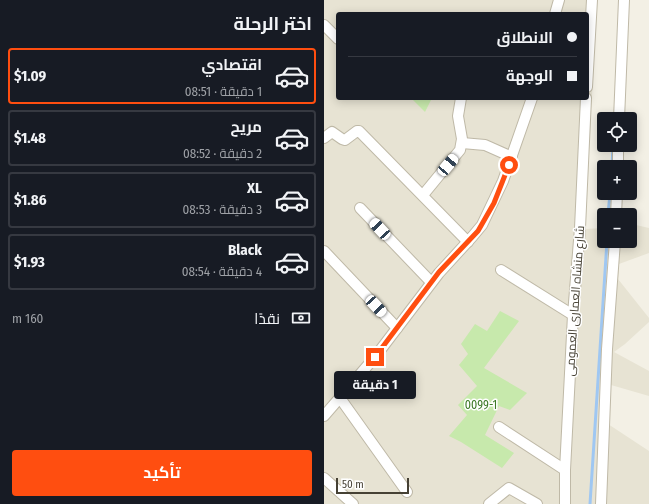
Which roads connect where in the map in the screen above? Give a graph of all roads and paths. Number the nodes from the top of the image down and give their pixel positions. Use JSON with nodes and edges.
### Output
{"nodes":[{"id":1,"x":559,"y":0,"type":"edge"},
{"id":2,"x":592,"y":0,"type":"edge"},
{"id":3,"x":624,"y":0,"type":"edge"},
{"id":4,"x":556,"y":12,"type":"edge"},
{"id":5,"x":324,"y":25,"type":"edge"},
{"id":6,"x":336,"y":37,"type":"edge"},
{"id":7,"x":589,"y":52,"type":"edge"},
{"id":8,"x":462,"y":100,"type":"edge"},
{"id":9,"x":531,"y":100,"type":"edge"},
{"id":10,"x":586,"y":100,"type":"edge"},
{"id":11,"x":619,"y":112,"type":"edge"},
{"id":12,"x":324,"y":138,"type":"edge"},
{"id":13,"x":462,"y":143,"type":"junction"},
{"id":14,"x":512,"y":157,"type":"junction"},
{"id":15,"x":423,"y":195,"type":"junction"},
{"id":16,"x":360,"y":208,"type":"dead end"},
{"id":17,"x":468,"y":242,"type":"junction"},
{"id":18,"x":614,"y":248,"type":"edge"},
{"id":19,"x":324,"y":251,"type":"edge"},
{"id":20,"x":501,"y":270,"type":"dead end"},
{"id":21,"x":431,"y":282,"type":"junction"},
{"id":22,"x":572,"y":315,"type":"junction"},
{"id":23,"x":397,"y":328,"type":"junction"},
{"id":24,"x":340,"y":398,"type":"junction"},
{"id":25,"x":324,"y":416,"type":"edge"},
{"id":26,"x":499,"y":426,"type":"dead end"},
{"id":27,"x":566,"y":470,"type":"junction"},
{"id":28,"x":324,"y":478,"type":"edge"},
{"id":29,"x":407,"y":492,"type":"dead end"},
{"id":30,"x":353,"y":504,"type":"edge"},
{"id":31,"x":489,"y":504,"type":"edge"},
{"id":32,"x":537,"y":504,"type":"edge"},
{"id":33,"x":565,"y":504,"type":"edge"},
{"id":34,"x":601,"y":504,"type":"edge"}],
"edges":[{"from":1,"to":4,"type":"street"},
{"from":2,"to":7,"type":"street"},
{"from":3,"to":11,"type":"street"},
{"from":5,"to":6,"type":"street"},
{"from":8,"to":13,"type":"street"},
{"from":9,"to":14,"type":"street"},
{"from":10,"to":22,"type":"street","name":"شارع منشاه العمارى العمومى"},
{"from":12,"to":15,"type":"street"},
{"from":13,"to":14,"type":"street"},
{"from":13,"to":15,"type":"street"},
{"from":14,"to":17,"type":"street"},
{"from":15,"to":17,"type":"street"},
{"from":16,"to":21,"type":"street"},
{"from":17,"to":21,"type":"street"},
{"from":18,"to":34,"type":"street"},
{"from":19,"to":23,"type":"street"},
{"from":20,"to":22,"type":"street"},
{"from":21,"to":23,"type":"street"},
{"from":22,"to":27,"type":"street","name":"شارع منشاه العمارى العمومى"},
{"from":23,"to":24,"type":"street"},
{"from":24,"to":25,"type":"street"},
{"from":24,"to":29,"type":"street"},
{"from":26,"to":27,"type":"street"},
{"from":27,"to":33,"type":"street","name":"شارع منشاه العمارى العمومى"},
{"from":28,"to":30,"type":"street"},
{"from":31,"to":32,"type":"street"}]}
